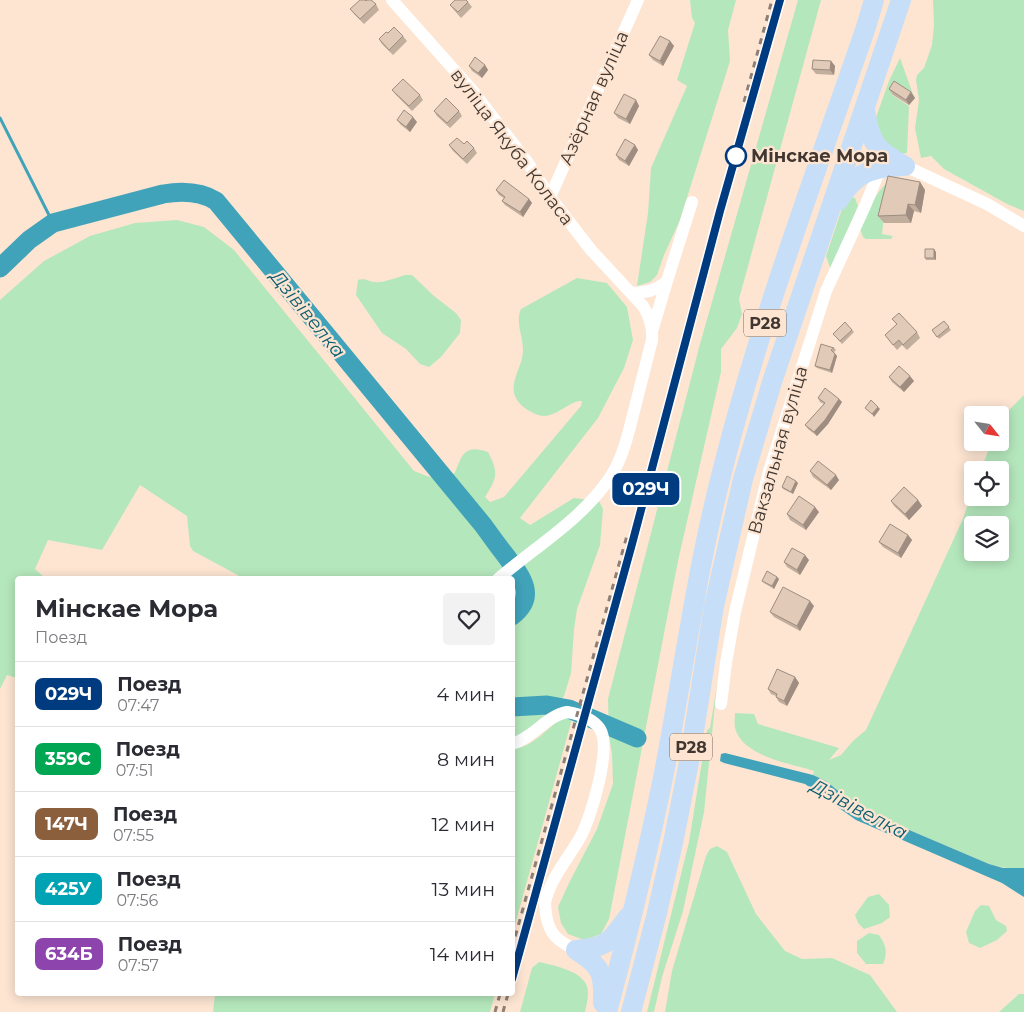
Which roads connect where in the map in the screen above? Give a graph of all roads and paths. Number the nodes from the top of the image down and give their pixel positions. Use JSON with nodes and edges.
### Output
{"nodes":[{"id":1,"x":392,"y":0,"type":"edge"},
{"id":2,"x":638,"y":0,"type":"edge"},
{"id":3,"x":874,"y":0,"type":"edge"},
{"id":4,"x":901,"y":0,"type":"edge"},
{"id":5,"x":865,"y":108,"type":"junction"},
{"id":6,"x":905,"y":166,"type":"junction"},
{"id":7,"x":881,"y":167,"type":"junction"},
{"id":8,"x":550,"y":197,"type":"junction"},
{"id":9,"x":692,"y":202,"type":"dead end"},
{"id":10,"x":826,"y":220,"type":"junction"},
{"id":11,"x":1024,"y":226,"type":"edge"},
{"id":12,"x":666,"y":281,"type":"junction"},
{"id":13,"x":632,"y":293,"type":"junction"},
{"id":14,"x":653,"y":328,"type":"junction"},
{"id":15,"x":501,"y":576,"type":"edge"},
{"id":16,"x":722,"y":704,"type":"dead end"},
{"id":17,"x":515,"y":743,"type":"edge"},
{"id":18,"x":635,"y":909,"type":"junction"},
{"id":19,"x":576,"y":950,"type":"junction"},
{"id":20,"x":603,"y":1012,"type":"edge"},
{"id":21,"x":607,"y":1012,"type":"edge"},
{"id":22,"x":631,"y":1012,"type":"edge"}],
"edges":[{"from":1,"to":8,"type":"street","name":"вуліца Якуба Коласа"},
{"from":2,"to":8,"type":"street","name":"Азёрная вуліца"},
{"from":3,"to":18,"type":"highway","number":"Р28"},
{"from":4,"to":5,"type":"highway","number":"Р28"},
{"from":5,"to":6,"type":"highway"},
{"from":5,"to":10,"type":"highway","number":"Р28"},
{"from":6,"to":7,"type":"highway"},
{"from":6,"to":11,"type":"street"},
{"from":7,"to":10,"type":"highway"},
{"from":7,"to":16,"type":"street","name":"Вакзальная вуліца"},
{"from":8,"to":13,"type":"street","name":"вуліца Якуба Коласа"},
{"from":9,"to":12,"type":"street"},
{"from":10,"to":22,"type":"highway","number":"Р28"},
{"from":12,"to":13,"type":"street"},
{"from":12,"to":14,"type":"street"},
{"from":13,"to":14,"type":"street","name":"вуліца Якуба Коласа"},
{"from":14,"to":15,"type":"street"},
{"from":17,"to":19,"type":"street"},
{"from":18,"to":19,"type":"highway"},
{"from":18,"to":21,"type":"highway","number":"Р28"},
{"from":19,"to":20,"type":"highway"}]}
